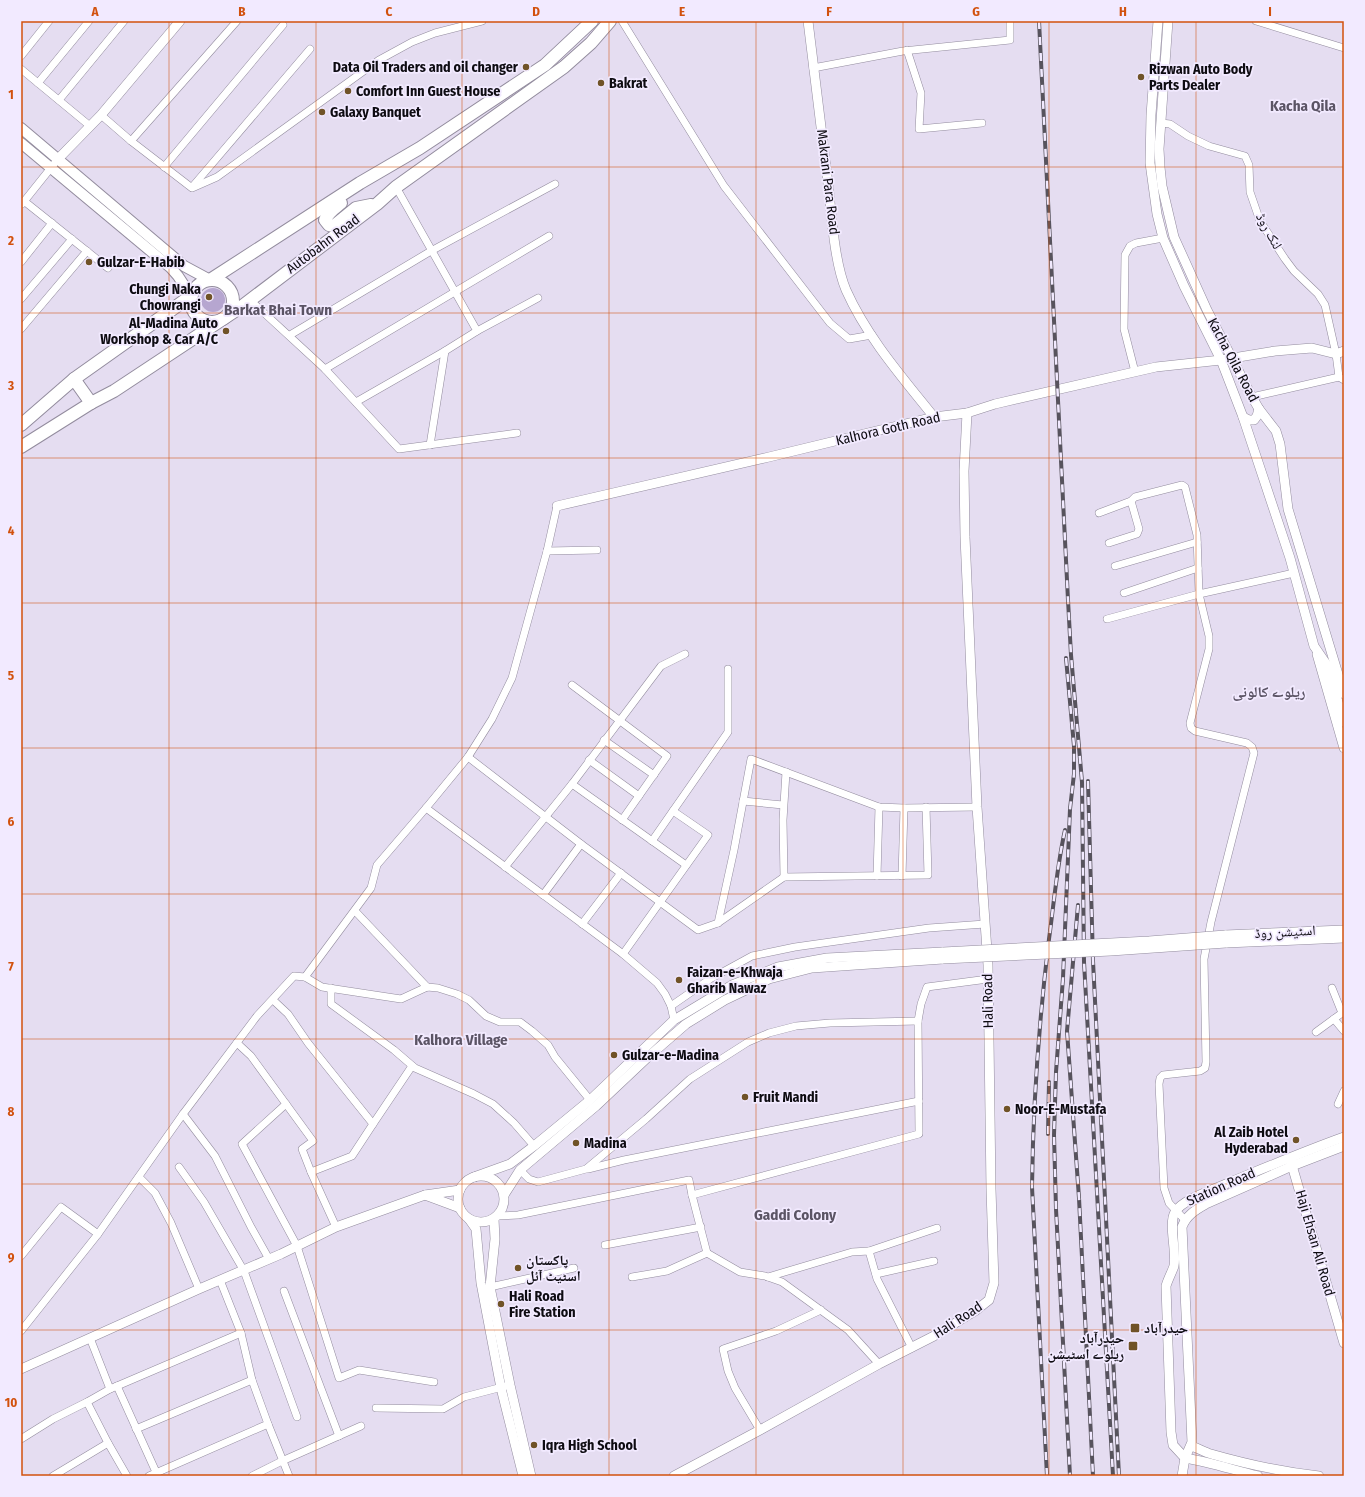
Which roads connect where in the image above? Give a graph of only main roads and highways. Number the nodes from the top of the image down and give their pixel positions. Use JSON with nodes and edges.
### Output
{"nodes":[{"id":1,"x":592,"y":21,"type":"edge"},
{"id":2,"x":610,"y":21,"type":"edge"},
{"id":3,"x":21,"y":128,"type":"edge"},
{"id":4,"x":21,"y":143,"type":"edge"},
{"id":5,"x":360,"y":183,"type":"junction"},
{"id":6,"x":376,"y":204,"type":"junction"},
{"id":7,"x":210,"y":280,"type":"junction"},
{"id":8,"x":191,"y":296,"type":"junction"},
{"id":9,"x":223,"y":318,"type":"junction"},
{"id":10,"x":74,"y":379,"type":"junction"},
{"id":11,"x":91,"y":403,"type":"junction"},
{"id":12,"x":21,"y":425,"type":"edge"},
{"id":13,"x":21,"y":447,"type":"edge"}],
"edges":[{"from":1,"to":5,"type":"highway","name":"Autobahn Road"},
{"from":2,"to":6,"type":"highway","name":"Autobahn Road"},
{"from":3,"to":7,"type":"main road"},
{"from":4,"to":8,"type":"main road"},
{"from":5,"to":6,"type":"highway"},
{"from":5,"to":7,"type":"highway","name":"Autobahn Road"},
{"from":6,"to":9,"type":"highway","name":"Autobahn Road"},
{"from":7,"to":8,"type":"highway"},
{"from":7,"to":9,"type":"highway"},
{"from":8,"to":9,"type":"highway"},
{"from":8,"to":10,"type":"highway"},
{"from":9,"to":11,"type":"highway","name":"Autobahn Road"},
{"from":10,"to":11,"type":"highway"},
{"from":10,"to":12,"type":"highway"},
{"from":11,"to":13,"type":"highway","name":"Autobahn Road"}]}
